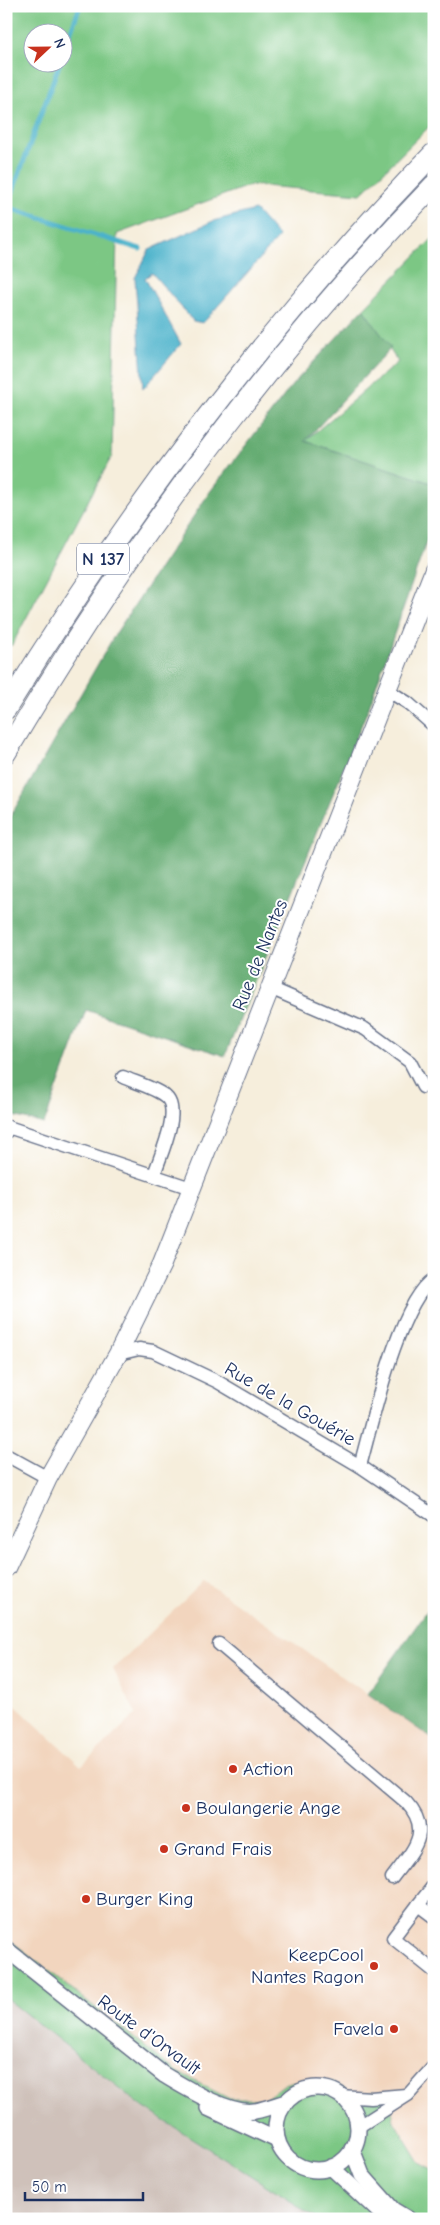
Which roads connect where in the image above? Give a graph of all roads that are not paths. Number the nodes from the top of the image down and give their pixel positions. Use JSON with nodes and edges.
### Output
{"nodes":[{"id":1,"x":434,"y":153,"type":"edge"},
{"id":2,"x":434,"y":185,"type":"edge"},
{"id":3,"x":434,"y":570,"type":"edge"},
{"id":4,"x":387,"y":690,"type":"junction"},
{"id":5,"x":6,"y":708,"type":"edge"},
{"id":6,"x":434,"y":726,"type":"edge"},
{"id":7,"x":6,"y":753,"type":"edge"},
{"id":8,"x":270,"y":988,"type":"junction"},
{"id":9,"x":123,"y":1078,"type":"dead end"},
{"id":10,"x":423,"y":1087,"type":"dead end"},
{"id":11,"x":7,"y":1129,"type":"edge"},
{"id":12,"x":154,"y":1175,"type":"junction"},
{"id":13,"x":191,"y":1188,"type":"junction"},
{"id":14,"x":434,"y":1280,"type":"edge"},
{"id":15,"x":118,"y":1354,"type":"junction"},
{"id":16,"x":6,"y":1455,"type":"edge"},
{"id":17,"x":360,"y":1466,"type":"junction"},
{"id":18,"x":48,"y":1478,"type":"junction"},
{"id":19,"x":434,"y":1516,"type":"edge"},
{"id":20,"x":6,"y":1568,"type":"edge"},
{"id":21,"x":219,"y":1644,"type":"dead end"},
{"id":22,"x":392,"y":1878,"type":"dead end"},
{"id":23,"x":434,"y":1885,"type":"edge"},
{"id":24,"x":418,"y":1905,"type":"junction"},
{"id":25,"x":434,"y":1917,"type":"edge"},
{"id":26,"x":6,"y":1949,"type":"edge"},
{"id":27,"x":6,"y":1963,"type":"edge"},
{"id":28,"x":434,"y":1971,"type":"edge"},
{"id":29,"x":434,"y":2066,"type":"edge"},
{"id":30,"x":408,"y":2095,"type":"junction"},
{"id":31,"x":340,"y":2096,"type":"junction"},
{"id":32,"x":286,"y":2102,"type":"junction"},
{"id":33,"x":358,"y":2128,"type":"junction"},
{"id":34,"x":277,"y":2140,"type":"junction"},
{"id":35,"x":352,"y":2149,"type":"junction"},
{"id":36,"x":330,"y":2167,"type":"junction"},
{"id":37,"x":387,"y":2219,"type":"edge"},
{"id":38,"x":408,"y":2219,"type":"edge"}],
"edges":[{"from":1,"to":5,"type":"highway","number":"N 137"},
{"from":2,"to":7,"type":"highway","number":"N 137"},
{"from":3,"to":4,"type":"main road","name":"Rue de Nantes"},
{"from":4,"to":6,"type":"street"},
{"from":4,"to":8,"type":"main road","name":"Rue de Nantes"},
{"from":8,"to":10,"type":"street"},
{"from":8,"to":13,"type":"main road","name":"Rue de Nantes"},
{"from":9,"to":12,"type":"street"},
{"from":11,"to":12,"type":"street"},
{"from":12,"to":13,"type":"street"},
{"from":13,"to":15,"type":"main road","name":"Rue de Nantes"},
{"from":14,"to":17,"type":"street"},
{"from":15,"to":17,"type":"street","name":"Rue de la Gouérie"},
{"from":15,"to":18,"type":"main road","name":"Rue de Nantes"},
{"from":16,"to":18,"type":"street"},
{"from":17,"to":19,"type":"street","name":"Rue de la Gouérie"},
{"from":18,"to":20,"type":"main road","name":"Rue de Nantes"},
{"from":21,"to":22,"type":"street"},
{"from":23,"to":24,"type":"street"},
{"from":24,"to":25,"type":"street"},
{"from":24,"to":28,"type":"street"},
{"from":26,"to":32,"type":"street","name":"Route d'Orvault"},
{"from":27,"to":34,"type":"street","name":"Route d'Orvault"},
{"from":29,"to":30,"type":"street"},
{"from":30,"to":31,"type":"street"},
{"from":30,"to":33,"type":"street"},
{"from":31,"to":32,"type":"street"},
{"from":31,"to":33,"type":"street"},
{"from":32,"to":34,"type":"street"},
{"from":33,"to":35,"type":"street"},
{"from":34,"to":36,"type":"street"},
{"from":35,"to":36,"type":"street"},
{"from":35,"to":38,"type":"street"},
{"from":36,"to":37,"type":"street"}]}
